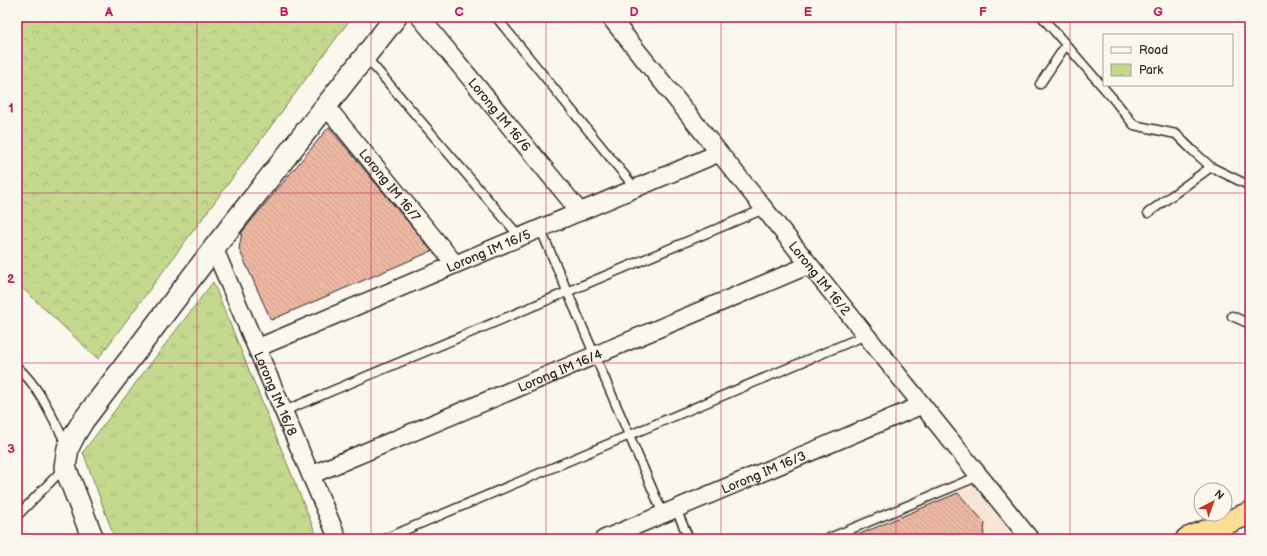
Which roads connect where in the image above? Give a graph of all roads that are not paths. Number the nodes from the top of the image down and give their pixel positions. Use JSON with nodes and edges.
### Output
{"nodes":[{"id":1,"x":396,"y":17,"type":"edge"},
{"id":2,"x":420,"y":17,"type":"edge"},
{"id":3,"x":496,"y":17,"type":"edge"},
{"id":4,"x":610,"y":17,"type":"edge"},
{"id":5,"x":1042,"y":17,"type":"edge"},
{"id":6,"x":1066,"y":45,"type":"junction"},
{"id":7,"x":366,"y":56,"type":"junction"},
{"id":8,"x":1040,"y":84,"type":"dead end"},
{"id":9,"x":325,"y":105,"type":"junction"},
{"id":10,"x":719,"y":153,"type":"junction"},
{"id":11,"x":1211,"y":167,"type":"junction"},
{"id":12,"x":1250,"y":186,"type":"edge"},
{"id":13,"x":635,"y":188,"type":"junction"},
{"id":14,"x":764,"y":209,"type":"junction"},
{"id":15,"x":580,"y":212,"type":"junction"},
{"id":16,"x":1148,"y":213,"type":"dead end"},
{"id":17,"x":540,"y":228,"type":"junction"},
{"id":18,"x":520,"y":237,"type":"junction"},
{"id":19,"x":214,"y":248,"type":"junction"},
{"id":20,"x":455,"y":264,"type":"junction"},
{"id":21,"x":809,"y":265,"type":"junction"},
{"id":22,"x":567,"y":292,"type":"junction"},
{"id":23,"x":1232,"y":316,"type":"dead end"},
{"id":24,"x":1250,"y":324,"type":"edge"},
{"id":25,"x":866,"y":335,"type":"junction"},
{"id":26,"x":257,"y":348,"type":"junction"},
{"id":27,"x":595,"y":356,"type":"junction"},
{"id":28,"x":17,"y":367,"type":"edge"},
{"id":29,"x":922,"y":406,"type":"junction"},
{"id":30,"x":284,"y":411,"type":"junction"},
{"id":31,"x":629,"y":436,"type":"junction"},
{"id":32,"x":67,"y":458,"type":"junction"},
{"id":33,"x":311,"y":475,"type":"junction"},
{"id":34,"x":979,"y":476,"type":"junction"},
{"id":35,"x":669,"y":512,"type":"junction"},
{"id":36,"x":1250,"y":513,"type":"edge"},
{"id":37,"x":17,"y":516,"type":"edge"},
{"id":38,"x":93,"y":539,"type":"edge"},
{"id":39,"x":338,"y":539,"type":"edge"},
{"id":40,"x":384,"y":539,"type":"edge"},
{"id":41,"x":604,"y":539,"type":"edge"},
{"id":42,"x":689,"y":539,"type":"edge"},
{"id":43,"x":827,"y":539,"type":"edge"},
{"id":44,"x":1030,"y":539,"type":"edge"},
{"id":45,"x":1187,"y":539,"type":"edge"}],
"edges":[{"from":1,"to":7,"type":"street"},
{"from":2,"to":15,"type":"street","name":"Lorong IM 16/6"},
{"from":3,"to":13,"type":"lane"},
{"from":4,"to":10,"type":"street","name":"Lorong IM 16/2"},
{"from":5,"to":6,"type":"lane"},
{"from":6,"to":8,"type":"lane"},
{"from":6,"to":11,"type":"lane"},
{"from":7,"to":9,"type":"street"},
{"from":7,"to":18,"type":"lane"},
{"from":9,"to":19,"type":"street"},
{"from":9,"to":20,"type":"street","name":"Lorong IM 16/7"},
{"from":10,"to":13,"type":"street","name":"Lorong IM 16/5"},
{"from":10,"to":14,"type":"street","name":"Lorong IM 16/2"},
{"from":11,"to":12,"type":"lane"},
{"from":11,"to":16,"type":"lane"},
{"from":13,"to":15,"type":"street","name":"Lorong IM 16/5"},
{"from":14,"to":21,"type":"street","name":"Lorong IM 16/2"},
{"from":14,"to":22,"type":"lane"},
{"from":15,"to":17,"type":"street","name":"Lorong IM 16/5"},
{"from":17,"to":18,"type":"street","name":"Lorong IM 16/5"},
{"from":17,"to":22,"type":"lane"},
{"from":18,"to":20,"type":"street","name":"Lorong IM 16/5"},
{"from":19,"to":26,"type":"street","name":"Lorong IM 16/8"},
{"from":19,"to":32,"type":"street"},
{"from":20,"to":26,"type":"street","name":"Lorong IM 16/5"},
{"from":21,"to":25,"type":"street","name":"Lorong IM 16/2"},
{"from":21,"to":27,"type":"street","name":"Lorong IM 16/4"},
{"from":22,"to":27,"type":"lane"},
{"from":22,"to":30,"type":"lane"},
{"from":23,"to":24,"type":"lane"},
{"from":25,"to":29,"type":"street","name":"Lorong IM 16/2"},
{"from":25,"to":31,"type":"lane"},
{"from":26,"to":30,"type":"street","name":"Lorong IM 16/8"},
{"from":27,"to":31,"type":"lane"},
{"from":27,"to":33,"type":"street","name":"Lorong IM 16/4"},
{"from":28,"to":32,"type":"lane"},
{"from":29,"to":34,"type":"street","name":"Lorong IM 16/2"},
{"from":29,"to":35,"type":"street","name":"Lorong IM 16/3"},
{"from":30,"to":33,"type":"street","name":"Lorong IM 16/8"},
{"from":31,"to":35,"type":"lane"},
{"from":31,"to":40,"type":"lane"},
{"from":32,"to":37,"type":"lane"},
{"from":32,"to":38,"type":"street"},
{"from":33,"to":39,"type":"street","name":"Lorong IM 16/8"},
{"from":34,"to":43,"type":"lane"},
{"from":34,"to":44,"type":"street","name":"Lorong IM 16/2"},
{"from":35,"to":41,"type":"street","name":"Lorong IM 16/3"},
{"from":35,"to":42,"type":"lane"},
{"from":36,"to":45,"type":"highway"}]}
